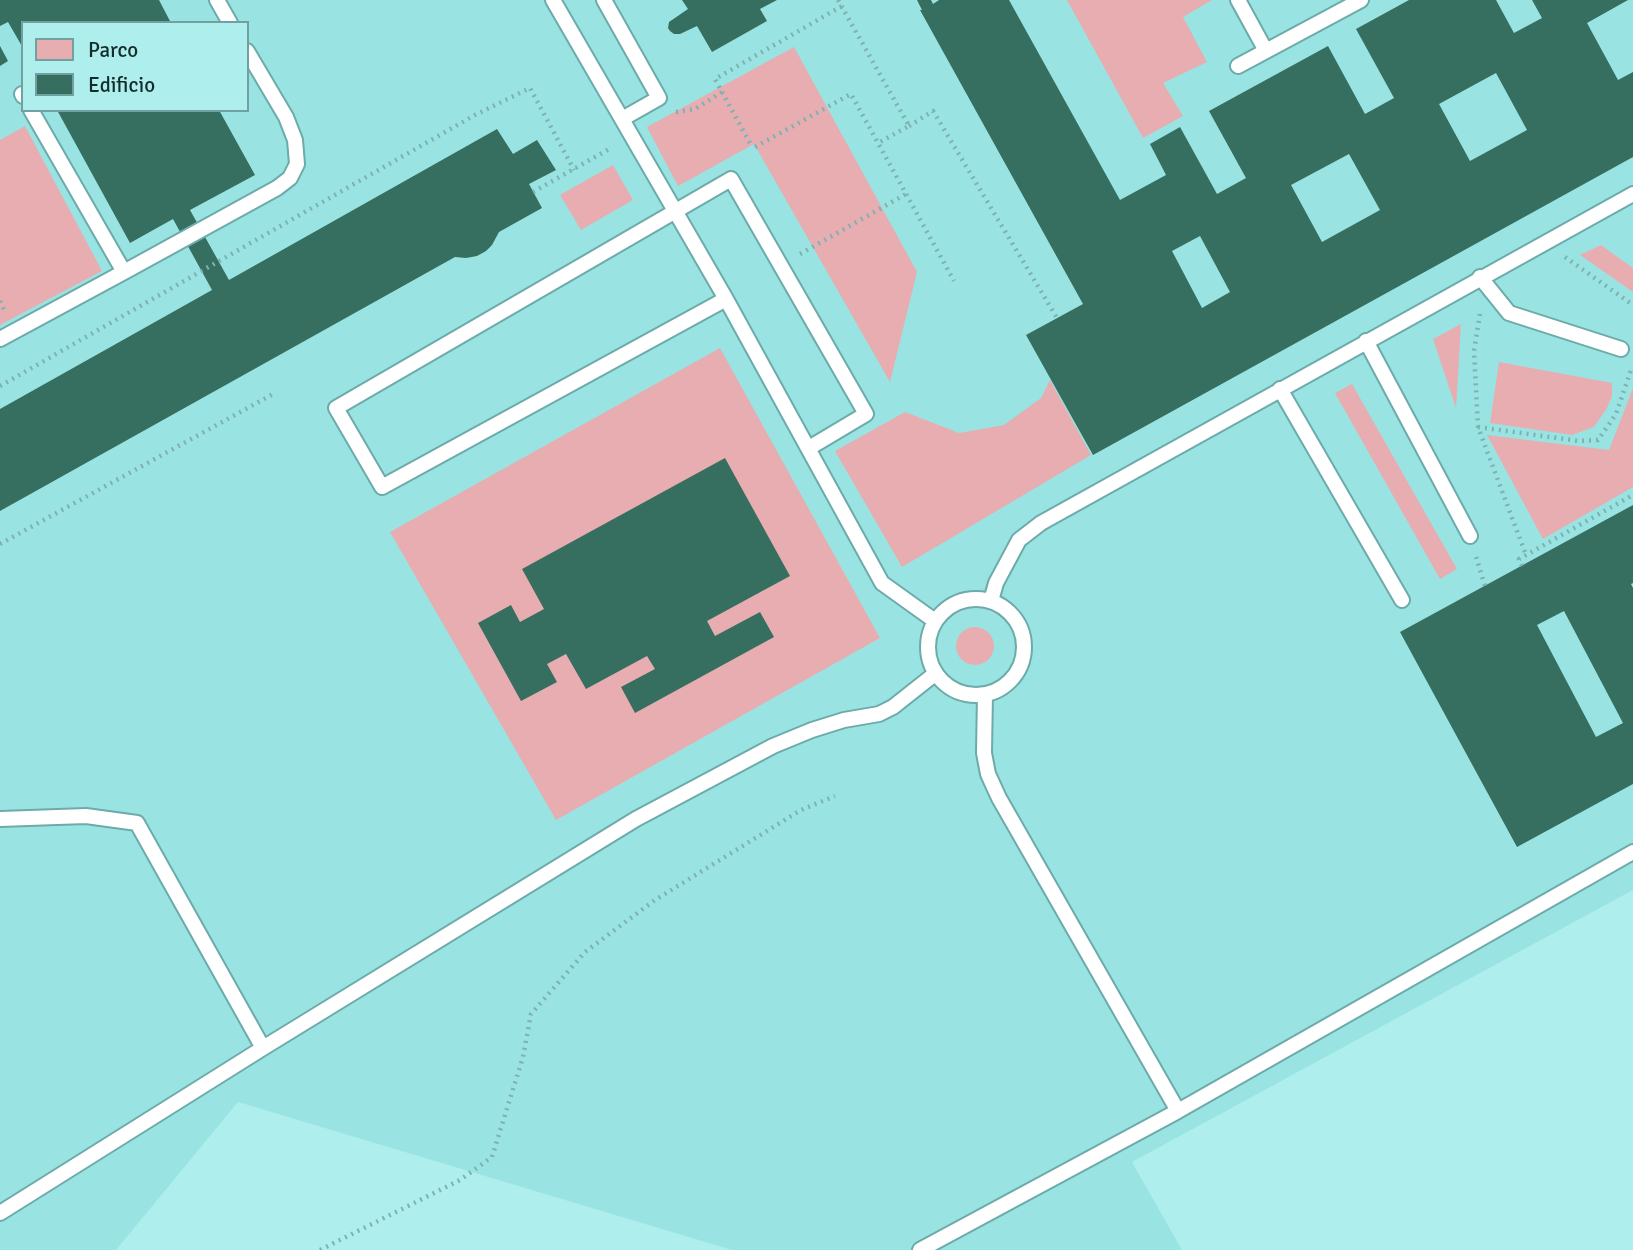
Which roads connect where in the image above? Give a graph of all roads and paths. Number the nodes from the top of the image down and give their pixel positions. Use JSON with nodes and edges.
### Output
{"nodes":[{"id":1,"x":217,"y":0,"type":"edge"},
{"id":2,"x":554,"y":0,"type":"edge"},
{"id":3,"x":604,"y":0,"type":"edge"},
{"id":4,"x":838,"y":0,"type":"edge"},
{"id":5,"x":1238,"y":0,"type":"edge"},
{"id":6,"x":1361,"y":0,"type":"edge"},
{"id":7,"x":842,"y":6,"type":"junction"},
{"id":8,"x":229,"y":21,"type":"edge"},
{"id":9,"x":1266,"y":51,"type":"junction"},
{"id":10,"x":248,"y":53,"type":"edge"},
{"id":11,"x":1238,"y":66,"type":"dead end"},
{"id":12,"x":722,"y":92,"type":"junction"},
{"id":13,"x":32,"y":112,"type":"edge"},
{"id":14,"x":675,"y":113,"type":"dead end"},
{"id":15,"x":622,"y":119,"type":"junction"},
{"id":16,"x":909,"y":126,"type":"junction"},
{"id":17,"x":878,"y":143,"type":"junction"},
{"id":18,"x":611,"y":148,"type":"dead end"},
{"id":19,"x":574,"y":170,"type":"junction"},
{"id":20,"x":533,"y":192,"type":"dead end"},
{"id":21,"x":906,"y":194,"type":"junction"},
{"id":22,"x":1633,"y":194,"type":"edge"},
{"id":23,"x":675,"y":211,"type":"junction"},
{"id":24,"x":1558,"y":253,"type":"dead end"},
{"id":25,"x":780,"y":265,"type":"junction"},
{"id":26,"x":124,"y":272,"type":"junction"},
{"id":27,"x":1480,"y":277,"type":"junction"},
{"id":28,"x":954,"y":281,"type":"dead end"},
{"id":29,"x":726,"y":299,"type":"junction"},
{"id":30,"x":1482,"y":302,"type":"dead end"},
{"id":31,"x":1633,"y":304,"type":"edge"},
{"id":32,"x":1058,"y":318,"type":"dead end"},
{"id":33,"x":0,"y":340,"type":"edge"},
{"id":34,"x":1366,"y":341,"type":"junction"},
{"id":35,"x":1621,"y":349,"type":"dead end"},
{"id":36,"x":1633,"y":365,"type":"edge"},
{"id":37,"x":0,"y":386,"type":"edge"},
{"id":38,"x":1280,"y":389,"type":"junction"},
{"id":39,"x":275,"y":393,"type":"dead end"},
{"id":40,"x":1478,"y":427,"type":"junction"},
{"id":41,"x":809,"y":448,"type":"junction"},
{"id":42,"x":1633,"y":495,"type":"edge"},
{"id":43,"x":1470,"y":536,"type":"joint"},
{"id":44,"x":0,"y":544,"type":"edge"},
{"id":45,"x":1526,"y":555,"type":"junction"},
{"id":46,"x":1522,"y":566,"type":"dead end"},
{"id":47,"x":1485,"y":586,"type":"dead end"},
{"id":48,"x":1402,"y":600,"type":"dead end"},
{"id":49,"x":991,"y":601,"type":"junction"},
{"id":50,"x":935,"y":621,"type":"junction"},
{"id":51,"x":936,"y":673,"type":"junction"},
{"id":52,"x":985,"y":694,"type":"junction"},
{"id":53,"x":835,"y":796,"type":"dead end"},
{"id":54,"x":0,"y":819,"type":"edge"},
{"id":55,"x":1633,"y":852,"type":"edge"},
{"id":56,"x":262,"y":1048,"type":"junction"},
{"id":57,"x":1178,"y":1111,"type":"junction"},
{"id":58,"x":0,"y":1213,"type":"edge"},
{"id":59,"x":320,"y":1250,"type":"edge"},
{"id":60,"x":920,"y":1250,"type":"edge"}],
"edges":[{"from":1,"to":8,"type":"lane"},
{"from":2,"to":15,"type":"lane"},
{"from":3,"to":15,"type":"lane"},
{"from":4,"to":7,"type":"path"},
{"from":5,"to":9,"type":"lane"},
{"from":6,"to":9,"type":"lane"},
{"from":7,"to":12,"type":"path"},
{"from":7,"to":16,"type":"path"},
{"from":9,"to":11,"type":"lane"},
{"from":10,"to":26,"type":"lane"},
{"from":12,"to":14,"type":"path"},
{"from":12,"to":17,"type":"path"},
{"from":13,"to":26,"type":"lane"},
{"from":15,"to":23,"type":"lane"},
{"from":16,"to":17,"type":"path"},
{"from":16,"to":32,"type":"path"},
{"from":17,"to":21,"type":"path"},
{"from":18,"to":19,"type":"path"},
{"from":19,"to":20,"type":"path"},
{"from":19,"to":37,"type":"path"},
{"from":21,"to":25,"type":"path"},
{"from":21,"to":28,"type":"path"},
{"from":22,"to":27,"type":"lane"},
{"from":23,"to":25,"type":"lane"},
{"from":23,"to":29,"type":"lane"},
{"from":23,"to":29,"type":"lane"},
{"from":24,"to":31,"type":"path"},
{"from":25,"to":41,"type":"lane"},
{"from":26,"to":33,"type":"lane"},
{"from":27,"to":34,"type":"lane"},
{"from":27,"to":35,"type":"lane"},
{"from":29,"to":41,"type":"lane"},
{"from":30,"to":40,"type":"path"},
{"from":34,"to":38,"type":"lane"},
{"from":34,"to":43,"type":"lane"},
{"from":36,"to":40,"type":"path"},
{"from":38,"to":48,"type":"lane"},
{"from":38,"to":49,"type":"lane"},
{"from":39,"to":44,"type":"path"},
{"from":40,"to":45,"type":"path"},
{"from":41,"to":50,"type":"lane"},
{"from":42,"to":45,"type":"path"},
{"from":43,"to":47,"type":"path"},
{"from":45,"to":46,"type":"path"},
{"from":49,"to":50,"type":"lane"},
{"from":49,"to":52,"type":"lane"},
{"from":50,"to":51,"type":"lane"},
{"from":51,"to":52,"type":"lane"},
{"from":51,"to":56,"type":"lane"},
{"from":52,"to":57,"type":"lane"},
{"from":53,"to":59,"type":"path"},
{"from":54,"to":56,"type":"lane"},
{"from":55,"to":57,"type":"lane"},
{"from":56,"to":58,"type":"lane"},
{"from":57,"to":60,"type":"lane"}]}
